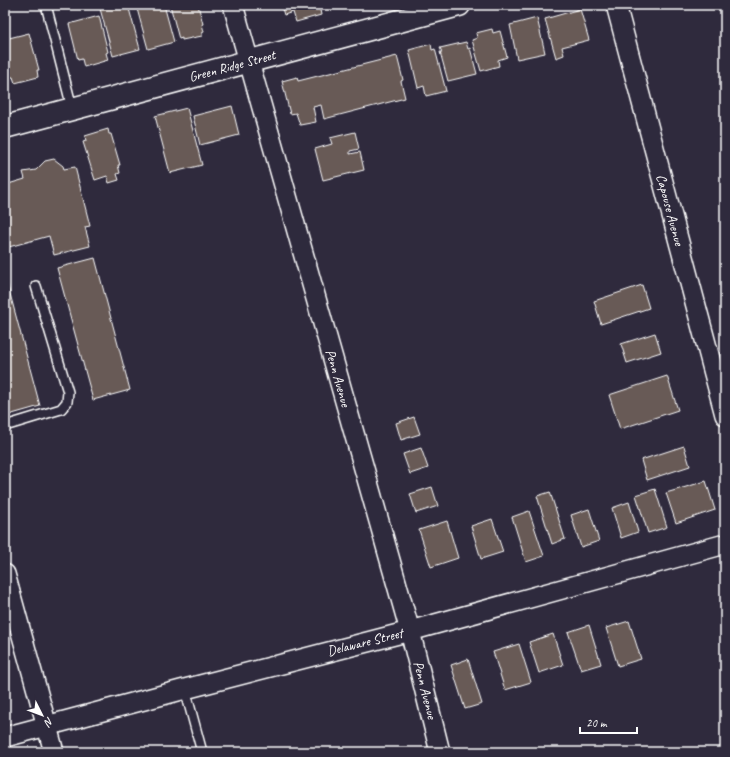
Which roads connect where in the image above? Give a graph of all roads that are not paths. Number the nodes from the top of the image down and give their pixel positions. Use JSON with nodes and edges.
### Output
{"nodes":[{"id":1,"x":46,"y":5,"type":"edge"},
{"id":2,"x":233,"y":5,"type":"edge"},
{"id":3,"x":459,"y":5,"type":"edge"},
{"id":4,"x":616,"y":5,"type":"edge"},
{"id":5,"x":249,"y":62,"type":"junction"},
{"id":6,"x":72,"y":108,"type":"junction"},
{"id":7,"x":5,"y":127,"type":"edge"},
{"id":8,"x":36,"y":286,"type":"dead end"},
{"id":9,"x":725,"y":415,"type":"edge"},
{"id":10,"x":5,"y":426,"type":"edge"},
{"id":11,"x":725,"y":544,"type":"edge"},
{"id":12,"x":5,"y":574,"type":"edge"},
{"id":13,"x":410,"y":631,"type":"junction"},
{"id":14,"x":185,"y":689,"type":"junction"},
{"id":15,"x":47,"y":726,"type":"junction"},
{"id":16,"x":5,"y":738,"type":"edge"},
{"id":17,"x":54,"y":752,"type":"edge"},
{"id":18,"x":202,"y":752,"type":"edge"},
{"id":19,"x":440,"y":752,"type":"edge"}],
"edges":[{"from":1,"to":6,"type":"lane"},
{"from":2,"to":5,"type":"street","name":"Penn Avenue"},
{"from":3,"to":5,"type":"main road","name":"Green Ridge Street"},
{"from":4,"to":9,"type":"street","name":"Capouse Avenue"},
{"from":5,"to":6,"type":"main road","name":"Green Ridge Street"},
{"from":5,"to":13,"type":"street","name":"Penn Avenue"},
{"from":6,"to":7,"type":"main road","name":"Green Ridge Street"},
{"from":8,"to":10,"type":"lane"},
{"from":11,"to":13,"type":"street","name":"Delaware Street"},
{"from":12,"to":15,"type":"street"},
{"from":13,"to":14,"type":"street","name":"Delaware Street"},
{"from":13,"to":19,"type":"street","name":"Penn Avenue"},
{"from":14,"to":15,"type":"street","name":"Delaware Street"},
{"from":14,"to":18,"type":"lane"},
{"from":15,"to":16,"type":"street","name":"Delaware Street"},
{"from":15,"to":17,"type":"street"}]}
